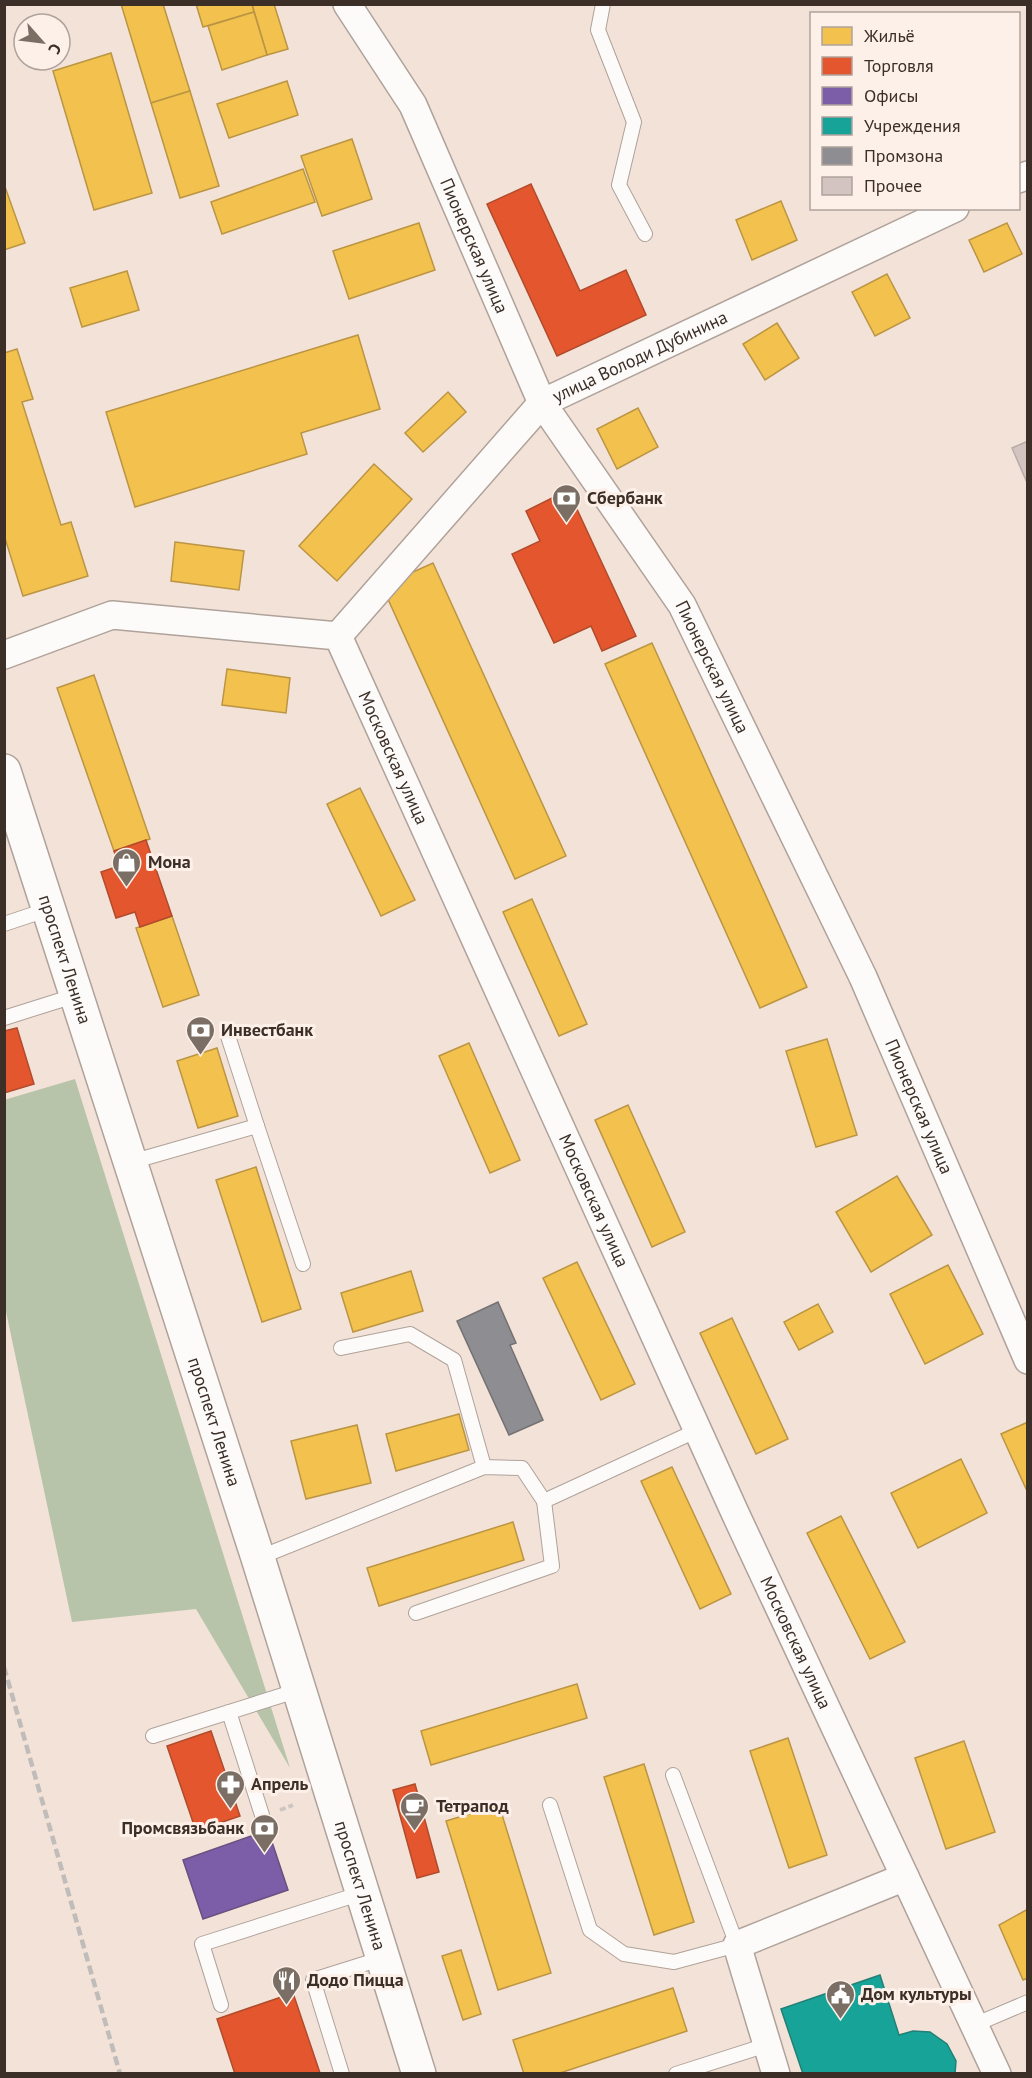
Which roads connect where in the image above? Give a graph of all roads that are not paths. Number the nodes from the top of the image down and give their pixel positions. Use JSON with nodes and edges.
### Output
{"nodes":[{"id":1,"x":347,"y":4,"type":"edge"},
{"id":2,"x":603,"y":4,"type":"edge"},
{"id":3,"x":951,"y":210,"type":"edge"},
{"id":4,"x":645,"y":234,"type":"dead end"},
{"id":5,"x":542,"y":403,"type":"junction"},
{"id":6,"x":338,"y":636,"type":"junction"},
{"id":7,"x":4,"y":655,"type":"edge"},
{"id":8,"x":4,"y":771,"type":"edge"},
{"id":9,"x":49,"y":909,"type":"junction"},
{"id":10,"x":4,"y":924,"type":"edge"},
{"id":11,"x":77,"y":994,"type":"junction"},
{"id":12,"x":4,"y":1018,"type":"edge"},
{"id":13,"x":227,"y":1033,"type":"dead end"},
{"id":14,"x":256,"y":1126,"type":"junction"},
{"id":15,"x":131,"y":1162,"type":"junction"},
{"id":16,"x":303,"y":1264,"type":"dead end"},
{"id":17,"x":341,"y":1348,"type":"dead end"},
{"id":18,"x":1028,"y":1360,"type":"edge"},
{"id":19,"x":698,"y":1431,"type":"junction"},
{"id":20,"x":484,"y":1467,"type":"junction"},
{"id":21,"x":543,"y":1501,"type":"junction"},
{"id":22,"x":258,"y":1558,"type":"junction"},
{"id":23,"x":416,"y":1613,"type":"dead end"},
{"id":24,"x":299,"y":1690,"type":"junction"},
{"id":25,"x":230,"y":1712,"type":"junction"},
{"id":26,"x":153,"y":1736,"type":"dead end"},
{"id":27,"x":673,"y":1775,"type":"dead end"},
{"id":28,"x":550,"y":1805,"type":"dead end"},
{"id":29,"x":262,"y":1815,"type":"dead end"},
{"id":30,"x":905,"y":1877,"type":"junction"},
{"id":31,"x":363,"y":1893,"type":"junction"},
{"id":32,"x":737,"y":1946,"type":"junction"},
{"id":33,"x":383,"y":1958,"type":"junction"},
{"id":34,"x":1028,"y":2002,"type":"edge"},
{"id":35,"x":221,"y":2005,"type":"dead end"},
{"id":36,"x":974,"y":2025,"type":"junction"},
{"id":37,"x":767,"y":2045,"type":"junction"},
{"id":38,"x":342,"y":2073,"type":"edge"},
{"id":39,"x":419,"y":2073,"type":"edge"},
{"id":40,"x":676,"y":2073,"type":"edge"},
{"id":41,"x":776,"y":2073,"type":"edge"},
{"id":42,"x":998,"y":2073,"type":"edge"}],
"edges":[{"from":1,"to":5,"type":"street","name":"Пионерская улица"},
{"from":2,"to":4,"type":"lane"},
{"from":3,"to":5,"type":"street","name":"улица Володи Дубинина"},
{"from":5,"to":6,"type":"street","name":"улица Володи Дубинина"},
{"from":5,"to":18,"type":"street","name":"Пионерская улица"},
{"from":6,"to":7,"type":"street"},
{"from":6,"to":19,"type":"street","name":"Московская улица"},
{"from":8,"to":9,"type":"main road","name":"проспект Ленина"},
{"from":9,"to":10,"type":"lane"},
{"from":9,"to":11,"type":"main road","name":"проспект Ленина"},
{"from":11,"to":12,"type":"lane"},
{"from":11,"to":15,"type":"main road","name":"проспект Ленина"},
{"from":13,"to":14,"type":"lane"},
{"from":14,"to":15,"type":"lane"},
{"from":14,"to":16,"type":"lane"},
{"from":15,"to":22,"type":"main road","name":"проспект Ленина"},
{"from":17,"to":20,"type":"lane"},
{"from":19,"to":21,"type":"lane"},
{"from":19,"to":30,"type":"street","name":"Московская улица"},
{"from":20,"to":21,"type":"lane"},
{"from":20,"to":22,"type":"lane"},
{"from":21,"to":23,"type":"lane"},
{"from":22,"to":24,"type":"main road","name":"проспект Ленина"},
{"from":24,"to":25,"type":"lane"},
{"from":24,"to":31,"type":"main road","name":"проспект Ленина"},
{"from":25,"to":26,"type":"lane"},
{"from":25,"to":29,"type":"lane"},
{"from":27,"to":32,"type":"lane"},
{"from":28,"to":32,"type":"lane"},
{"from":30,"to":32,"type":"street"},
{"from":30,"to":36,"type":"street","name":"Московская улица"},
{"from":31,"to":33,"type":"main road","name":"проспект Ленина"},
{"from":31,"to":35,"type":"lane"},
{"from":32,"to":37,"type":"street"},
{"from":33,"to":38,"type":"lane"},
{"from":33,"to":39,"type":"main road","name":"проспект Ленина"},
{"from":34,"to":36,"type":"lane"},
{"from":36,"to":42,"type":"street","name":"Московская улица"},
{"from":37,"to":40,"type":"lane"},
{"from":37,"to":41,"type":"street"}]}
